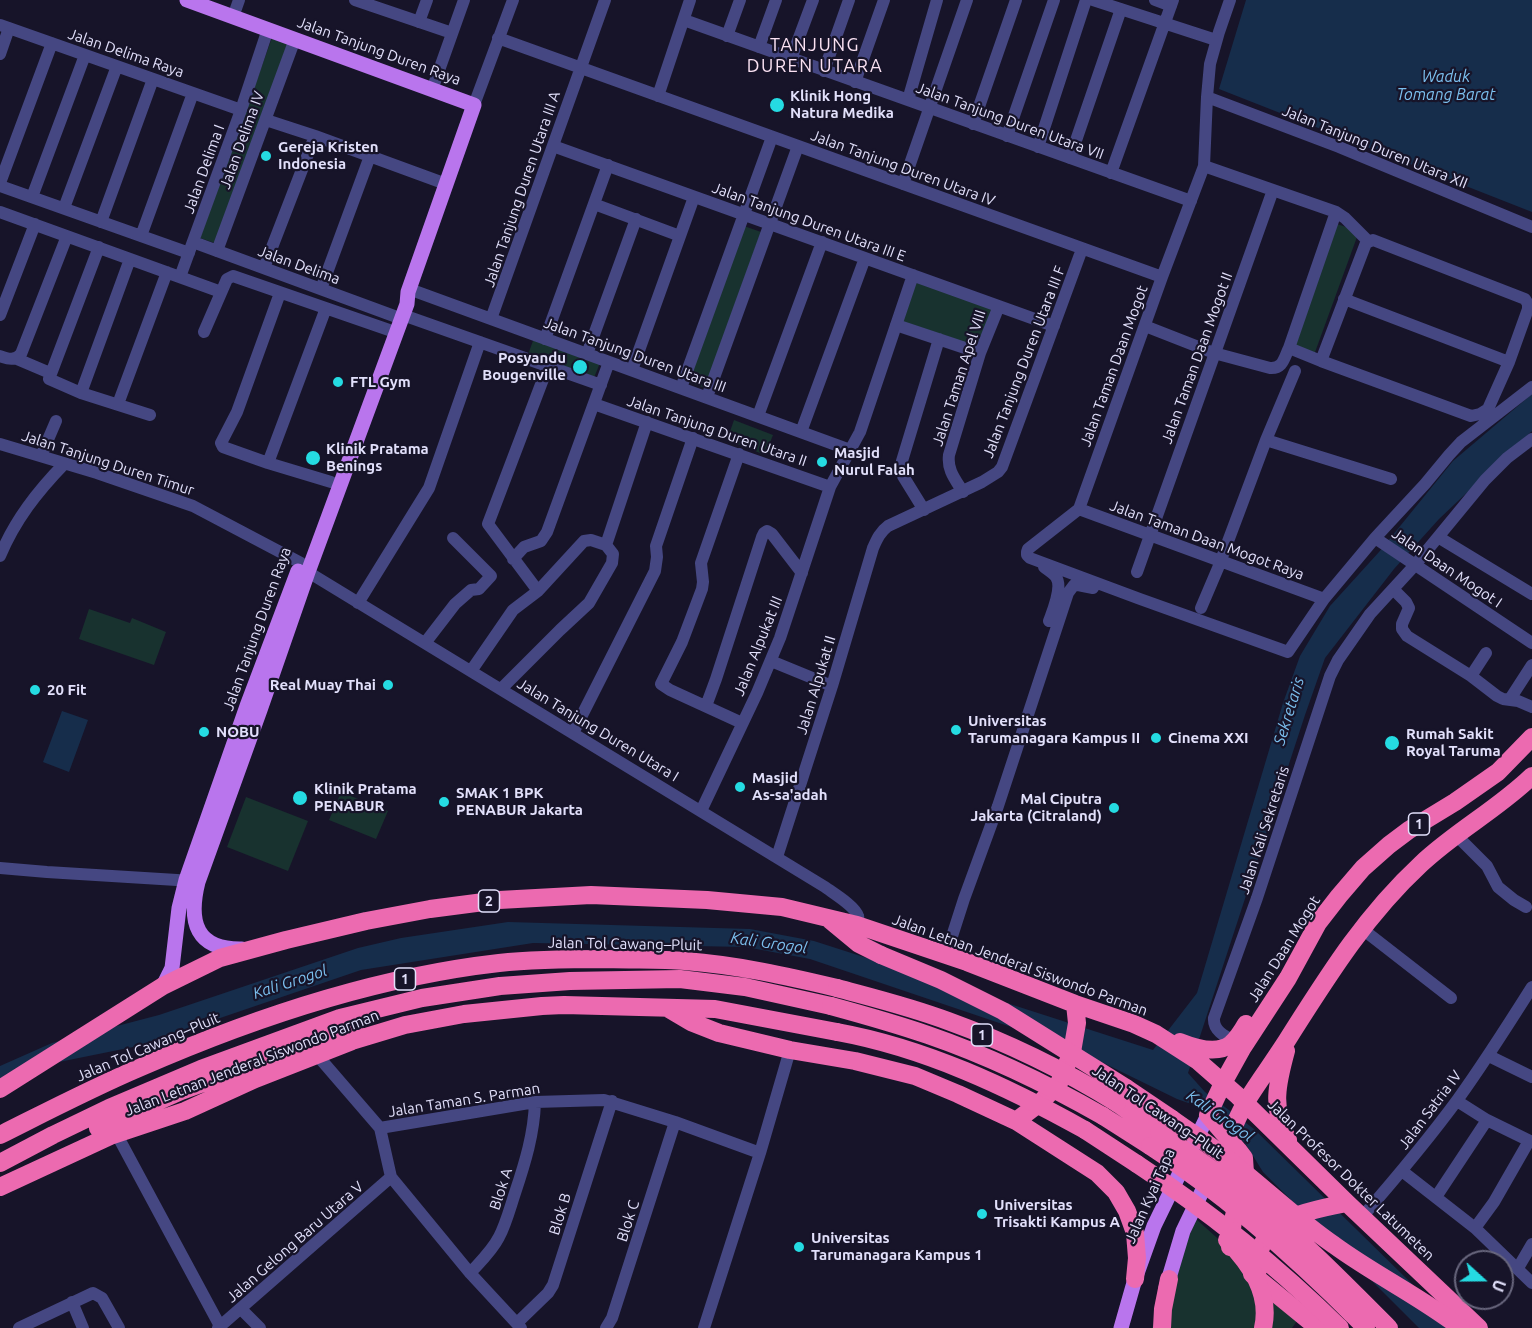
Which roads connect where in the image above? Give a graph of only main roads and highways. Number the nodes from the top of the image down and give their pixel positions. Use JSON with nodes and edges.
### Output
{"nodes":[{"id":1,"x":187,"y":0,"type":"edge"},
{"id":2,"x":395,"y":320,"type":"junction"},
{"id":3,"x":304,"y":568,"type":"junction"},
{"id":4,"x":1532,"y":737,"type":"edge"},
{"id":5,"x":1530,"y":780,"type":"edge"},
{"id":6,"x":192,"y":881,"type":"junction"},
{"id":7,"x":826,"y":917,"type":"junction"},
{"id":8,"x":1318,"y":923,"type":"junction"},
{"id":9,"x":248,"y":949,"type":"junction"},
{"id":10,"x":155,"y":991,"type":"junction"},
{"id":11,"x":1075,"y":1004,"type":"junction"},
{"id":12,"x":664,"y":1007,"type":"junction"},
{"id":13,"x":401,"y":1026,"type":"junction"},
{"id":14,"x":1291,"y":1034,"type":"junction"},
{"id":15,"x":1199,"y":1055,"type":"junction"},
{"id":16,"x":0,"y":1089,"type":"edge"},
{"id":17,"x":1214,"y":1101,"type":"junction"},
{"id":18,"x":1242,"y":1109,"type":"junction"},
{"id":19,"x":1016,"y":1121,"type":"junction"},
{"id":20,"x":0,"y":1135,"type":"edge"},
{"id":21,"x":1229,"y":1137,"type":"junction"},
{"id":22,"x":1293,"y":1150,"type":"junction"},
{"id":23,"x":0,"y":1165,"type":"edge"},
{"id":24,"x":0,"y":1187,"type":"edge"},
{"id":25,"x":1193,"y":1203,"type":"junction"},
{"id":26,"x":1341,"y":1204,"type":"junction"},
{"id":27,"x":1135,"y":1279,"type":"junction"},
{"id":28,"x":1169,"y":1279,"type":"junction"},
{"id":29,"x":1270,"y":1288,"type":"junction"},
{"id":30,"x":1309,"y":1325,"type":"edge"},
{"id":31,"x":1121,"y":1328,"type":"edge"},
{"id":32,"x":1155,"y":1328,"type":"edge"},
{"id":33,"x":1162,"y":1328,"type":"edge"},
{"id":34,"x":1263,"y":1328,"type":"edge"},
{"id":35,"x":1340,"y":1328,"type":"edge"},
{"id":36,"x":1366,"y":1328,"type":"edge"},
{"id":37,"x":1389,"y":1328,"type":"edge"},
{"id":38,"x":1461,"y":1328,"type":"edge"},
{"id":39,"x":1479,"y":1328,"type":"edge"}],
"edges":[{"from":1,"to":2,"type":"main road","name":"Jalan Tanjung Duren Raya"},
{"from":2,"to":3,"type":"main road","name":"Jalan Tanjung Duren Raya"},
{"from":2,"to":3,"type":"main road","name":"Jalan Tanjung Duren Raya"},
{"from":3,"to":6,"type":"main road","name":"Jalan Tanjung Duren Raya"},
{"from":4,"to":8,"type":"highway","name":"Jalan Daan Mogot","number":"1"},
{"from":5,"to":14,"type":"highway","number":"1"},
{"from":6,"to":9,"type":"main road","name":"Jalan Tanjung Duren Raya"},
{"from":6,"to":10,"type":"main road","name":"Jalan Tanjung Duren Raya"},
{"from":7,"to":9,"type":"highway","name":"Jalan Letnan Jenderal Siswondo Parman","number":"2"},
{"from":7,"to":11,"type":"highway","name":"Jalan Letnan Jenderal Siswondo Parman"},
{"from":7,"to":38,"type":"highway","name":"Jalan Letnan Jenderal Siswondo Parman","bridge":true},
{"from":8,"to":15,"type":"highway"},
{"from":8,"to":17,"type":"highway","name":"Jalan Daan Mogot","number":"1"},
{"from":9,"to":10,"type":"highway","name":"Jalan Letnan Jenderal Siswondo Parman","number":"2"},
{"from":10,"to":16,"type":"highway","name":"Jalan Letnan Jenderal Siswondo Parman","number":"2"},
{"from":11,"to":15,"type":"highway","name":"Jalan Letnan Jenderal Siswondo Parman"},
{"from":11,"to":19,"type":"highway"},
{"from":12,"to":13,"type":"highway","name":"Jalan Letnan Jenderal Siswondo Parman"},
{"from":12,"to":19,"type":"highway"},
{"from":12,"to":25,"type":"highway","name":"Jalan Letnan Jenderal Siswondo Parman","bridge":true},
{"from":13,"to":23,"type":"highway"},
{"from":13,"to":24,"type":"highway","name":"Jalan Letnan Jenderal Siswondo Parman"},
{"from":14,"to":18,"type":"highway","number":"1"},
{"from":14,"to":22,"type":"highway"},
{"from":15,"to":17,"type":"highway"},
{"from":17,"to":18,"type":"highway","name":"Jalan Profesor Dokter Latumeten"},
{"from":17,"to":21,"type":"highway"},
{"from":17,"to":27,"type":"main road","name":"Jalan Kyai Tapa","number":"1"},
{"from":18,"to":21,"type":"highway","number":"1"},
{"from":18,"to":22,"type":"highway","name":"Jalan Profesor Dokter Latumeten"},
{"from":19,"to":27,"type":"highway"},
{"from":20,"to":37,"type":"highway","name":"Jalan Tol Cawang–Pluit","number":"1","bridge":true},
{"from":21,"to":28,"type":"main road","number":"1"},
{"from":21,"to":29,"type":"highway"},
{"from":22,"to":26,"type":"highway","name":"Jalan Profesor Dokter Latumeten"},
{"from":23,"to":36,"type":"highway","number":"1","bridge":true},
{"from":25,"to":34,"type":"highway","bridge":true},
{"from":25,"to":35,"type":"highway","bridge":true},
{"from":26,"to":29,"type":"highway"},
{"from":26,"to":39,"type":"highway","name":"Jalan Profesor Dokter Latumeten"},
{"from":27,"to":31,"type":"main road","name":"Jalan Kyai Tapa"},
{"from":28,"to":32,"type":"main road"},
{"from":28,"to":33,"type":"highway"},
{"from":29,"to":30,"type":"highway"}]}
